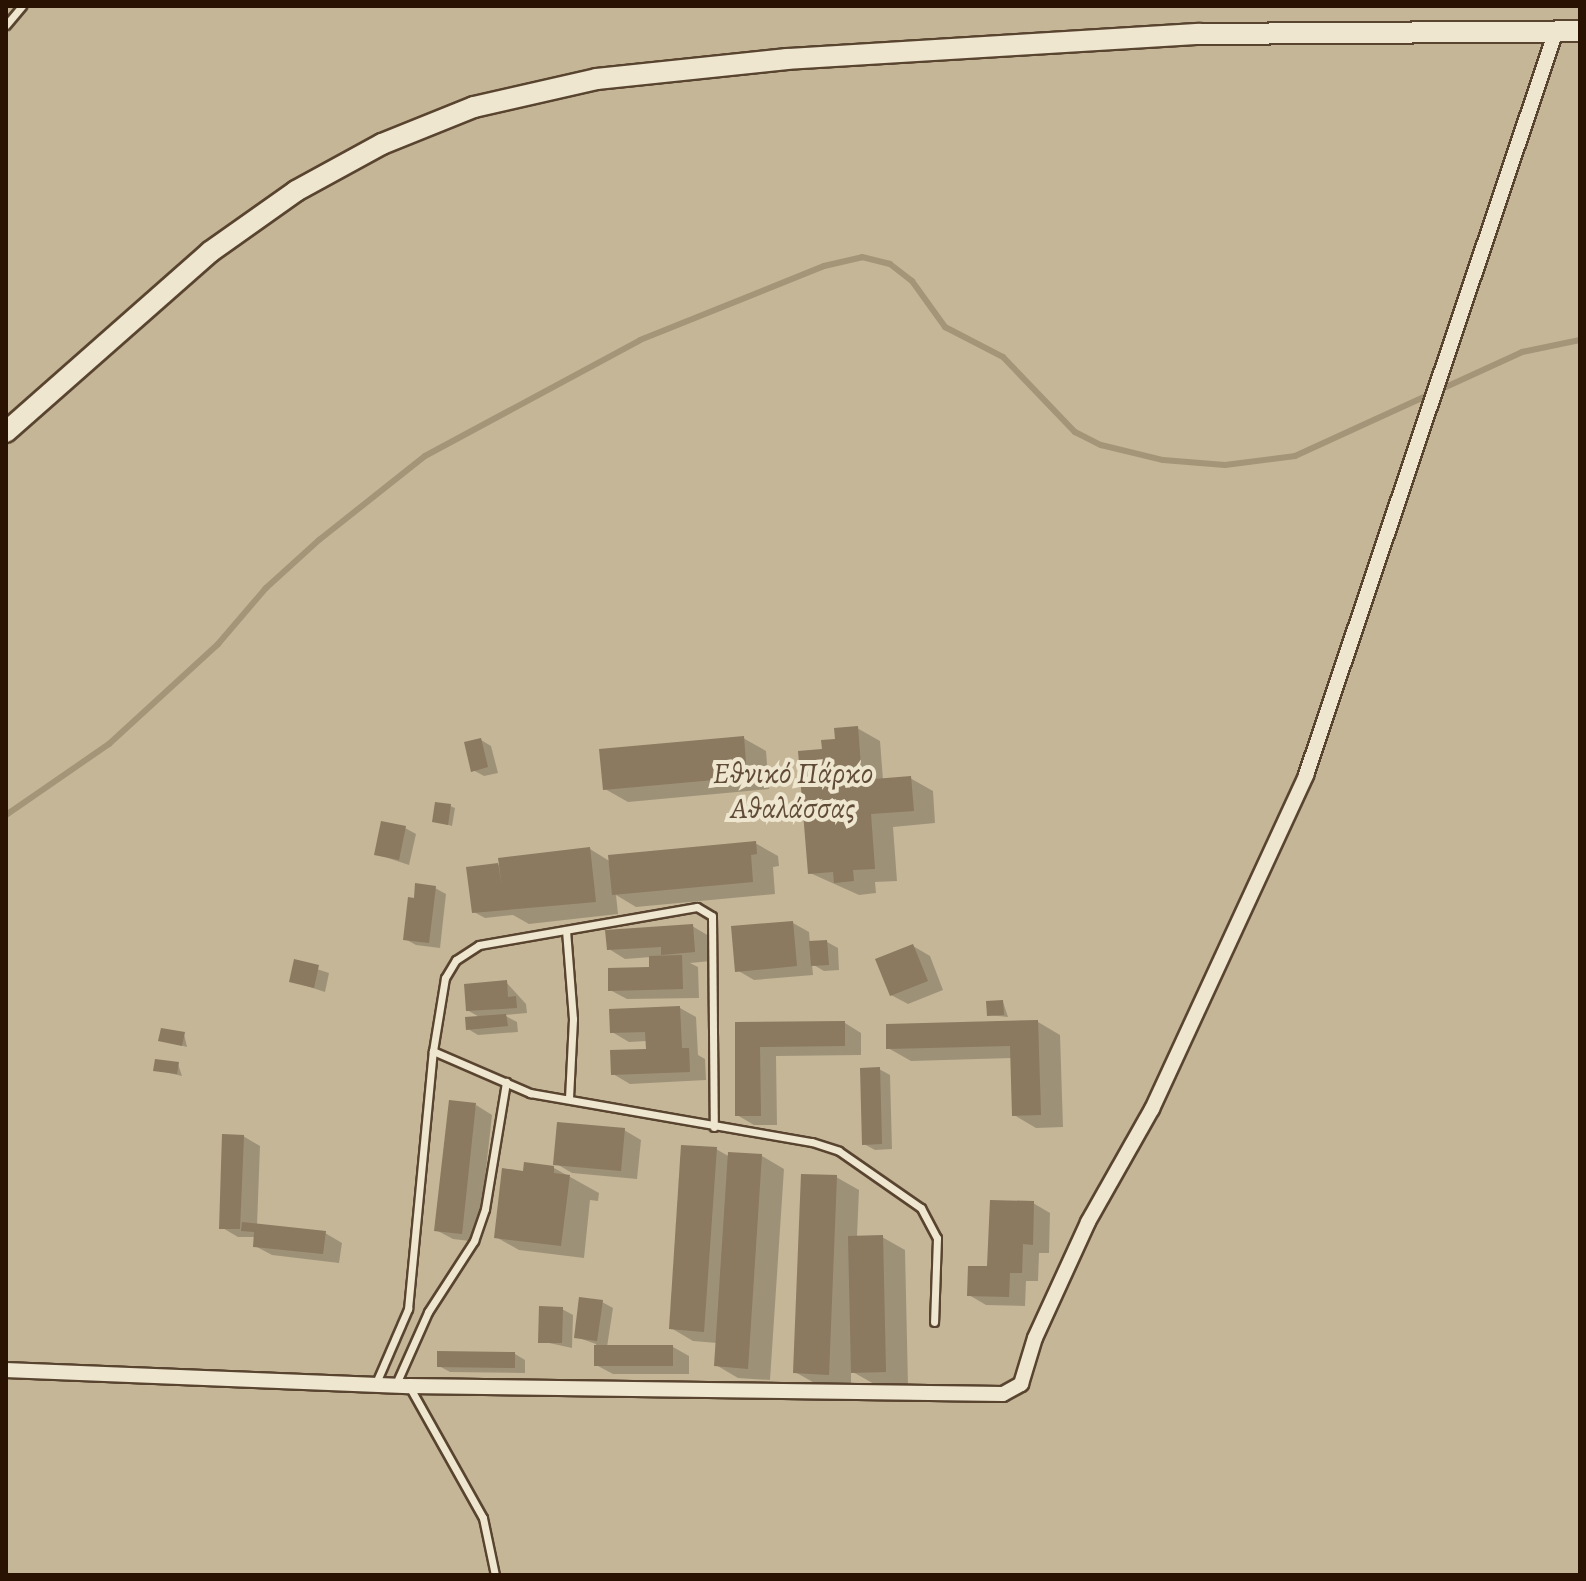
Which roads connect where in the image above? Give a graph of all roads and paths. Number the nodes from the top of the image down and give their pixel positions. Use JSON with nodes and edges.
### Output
{"nodes":[{"id":1,"x":22,"y":6,"type":"edge"},
{"id":2,"x":6,"y":25,"type":"edge"},
{"id":3,"x":1556,"y":31,"type":"junction"},
{"id":4,"x":1580,"y":31,"type":"edge"},
{"id":5,"x":6,"y":432,"type":"edge"},
{"id":6,"x":566,"y":930,"type":"junction"},
{"id":7,"x":433,"y":1051,"type":"junction"},
{"id":8,"x":506,"y":1082,"type":"junction"},
{"id":9,"x":569,"y":1098,"type":"junction"},
{"id":10,"x":714,"y":1127,"type":"junction"},
{"id":11,"x":408,"y":1309,"type":"junction"},
{"id":12,"x":428,"y":1312,"type":"junction"},
{"id":13,"x":934,"y":1322,"type":"dead end"},
{"id":14,"x":6,"y":1370,"type":"edge"},
{"id":15,"x":376,"y":1383,"type":"junction"},
{"id":16,"x":402,"y":1386,"type":"junction"},
{"id":17,"x":495,"y":1575,"type":"edge"}],
"edges":[{"from":1,"to":2,"type":"lane"},
{"from":3,"to":4,"type":"main road"},
{"from":3,"to":5,"type":"main road"},
{"from":3,"to":16,"type":"street"},
{"from":6,"to":7,"type":"lane"},
{"from":6,"to":9,"type":"lane"},
{"from":6,"to":10,"type":"lane"},
{"from":7,"to":8,"type":"lane"},
{"from":7,"to":11,"type":"lane"},
{"from":8,"to":9,"type":"lane"},
{"from":8,"to":12,"type":"lane"},
{"from":9,"to":10,"type":"lane"},
{"from":10,"to":13,"type":"lane"},
{"from":11,"to":12,"type":"lane"},
{"from":11,"to":15,"type":"lane"},
{"from":12,"to":16,"type":"lane"},
{"from":14,"to":15,"type":"street"},
{"from":15,"to":16,"type":"street"},
{"from":16,"to":17,"type":"lane"}]}
